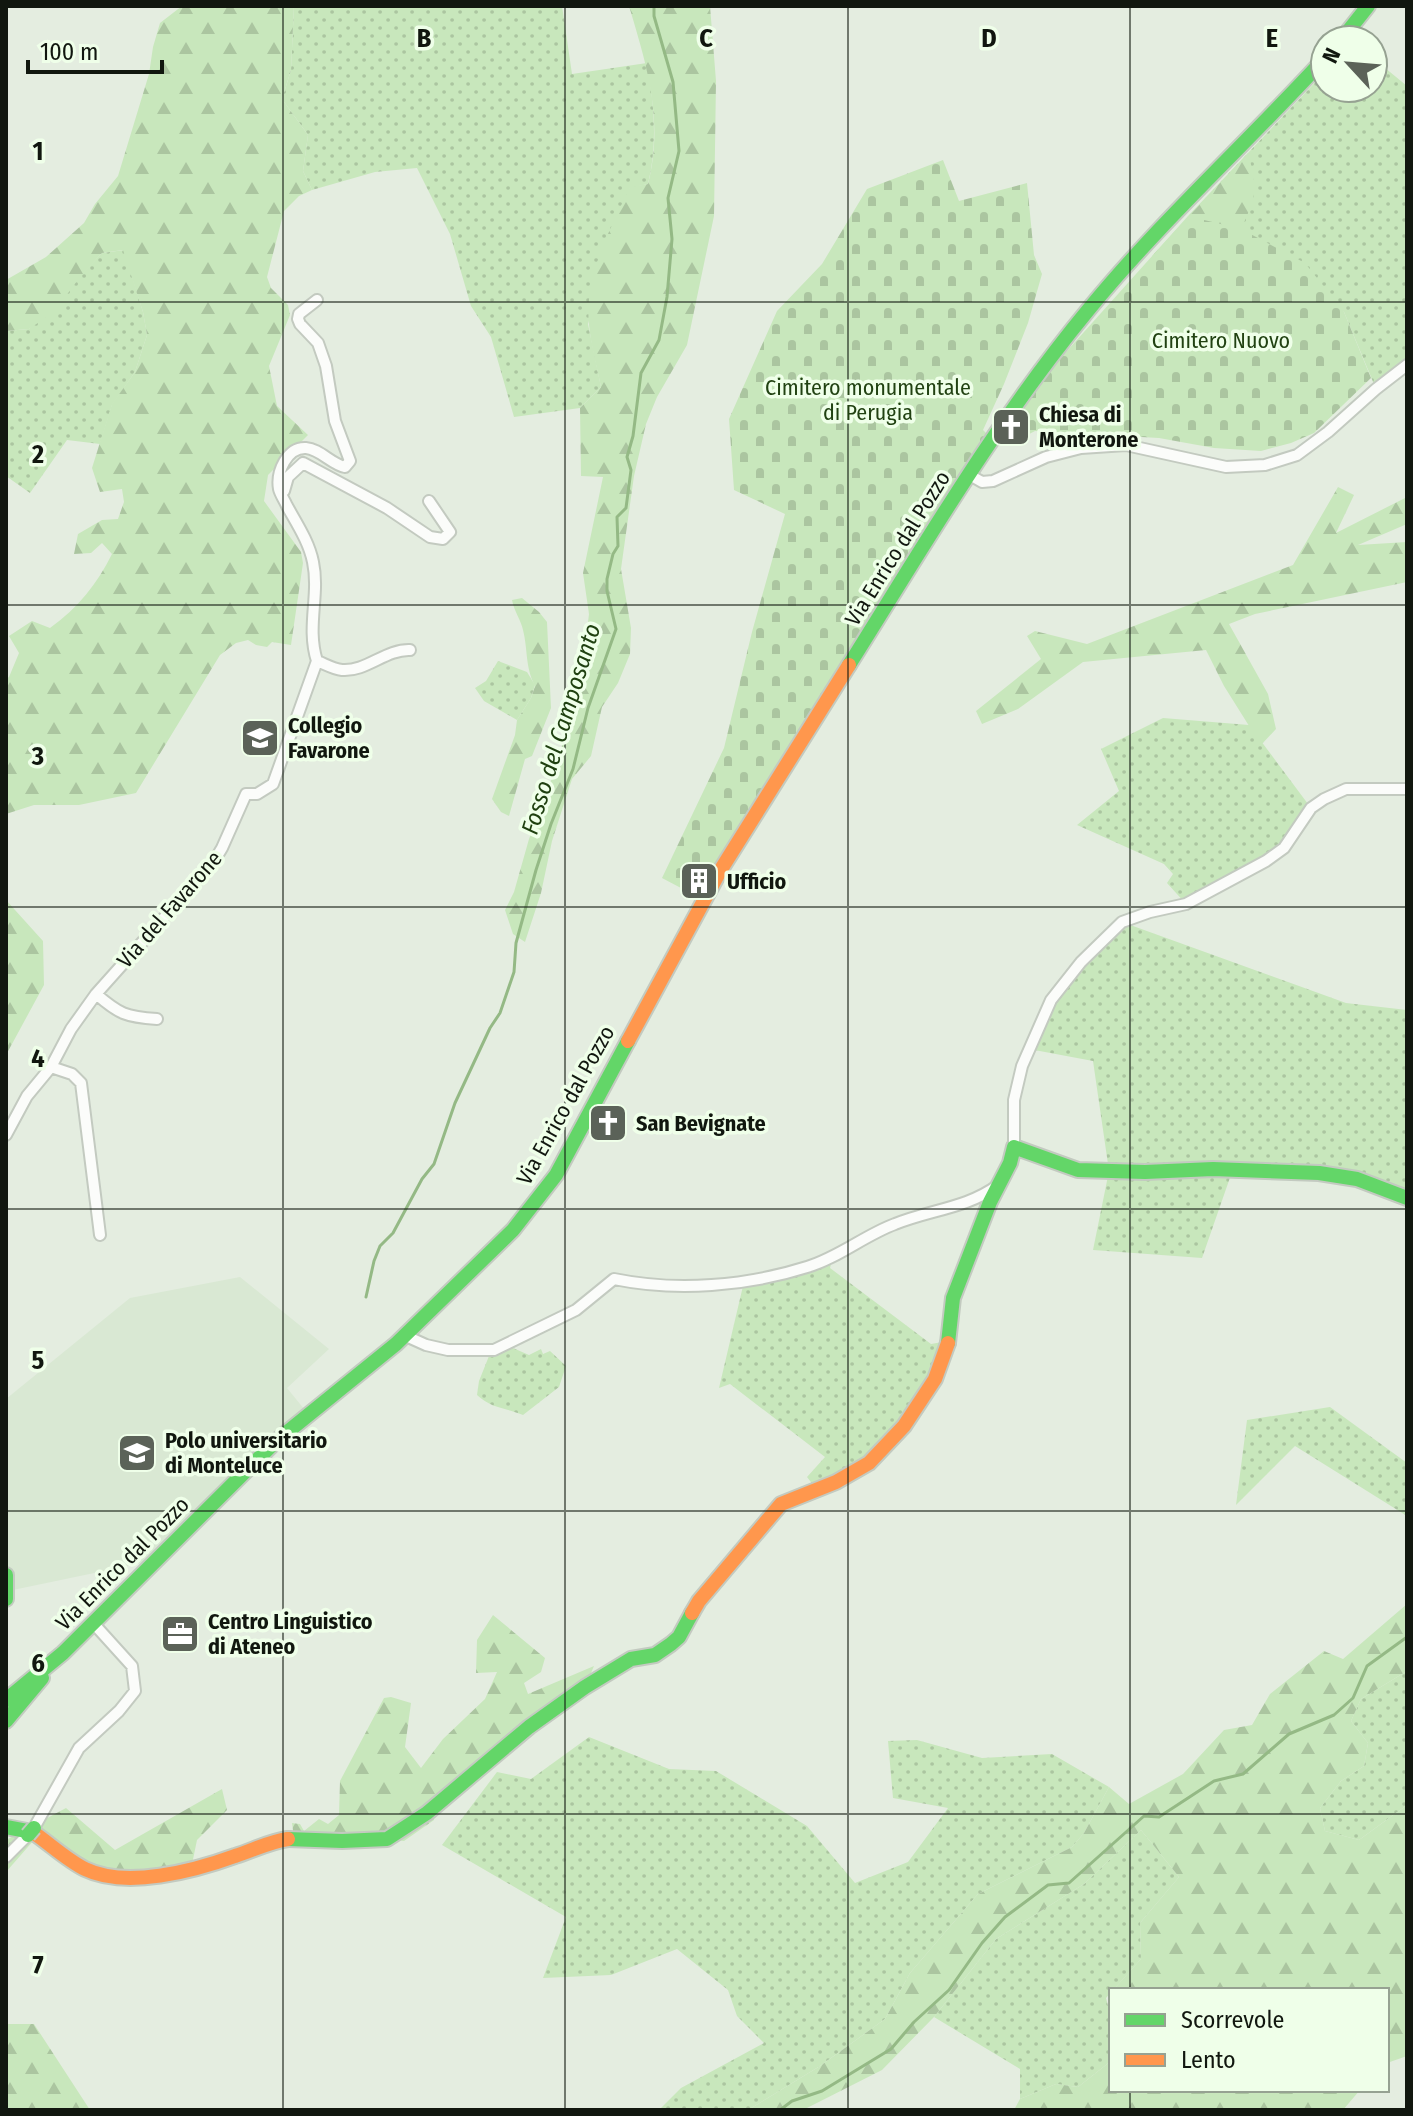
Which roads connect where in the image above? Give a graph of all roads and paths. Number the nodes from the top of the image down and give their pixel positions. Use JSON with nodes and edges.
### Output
{"nodes":[{"id":1,"x":1368,"y":6,"type":"edge"},
{"id":2,"x":1354,"y":24,"type":"edge"},
{"id":3,"x":1309,"y":75,"type":"edge"},
{"id":4,"x":317,"y":300,"type":"dead end"},
{"id":5,"x":1407,"y":365,"type":"edge"},
{"id":6,"x":968,"y":474,"type":"junction"},
{"id":7,"x":283,"y":497,"type":"junction"},
{"id":8,"x":429,"y":501,"type":"dead end"},
{"id":9,"x":410,"y":650,"type":"dead end"},
{"id":10,"x":317,"y":661,"type":"junction"},
{"id":11,"x":1407,"y":789,"type":"edge"},
{"id":12,"x":96,"y":994,"type":"junction"},
{"id":13,"x":157,"y":1019,"type":"dead end"},
{"id":14,"x":51,"y":1067,"type":"junction"},
{"id":15,"x":6,"y":1135,"type":"edge"},
{"id":16,"x":1014,"y":1147,"type":"junction"},
{"id":17,"x":999,"y":1185,"type":"junction"},
{"id":18,"x":1407,"y":1198,"type":"edge"},
{"id":19,"x":100,"y":1235,"type":"dead end"},
{"id":20,"x":406,"y":1336,"type":"junction"},
{"id":21,"x":6,"y":1575,"type":"edge"},
{"id":22,"x":6,"y":1599,"type":"edge"},
{"id":23,"x":94,"y":1624,"type":"junction"},
{"id":24,"x":44,"y":1669,"type":"junction"},
{"id":25,"x":6,"y":1700,"type":"edge"},
{"id":26,"x":6,"y":1721,"type":"edge"},
{"id":27,"x":6,"y":1827,"type":"edge"},
{"id":28,"x":31,"y":1832,"type":"junction"},
{"id":29,"x":6,"y":1857,"type":"edge"}],
"edges":[{"from":1,"to":2,"type":"street"},
{"from":3,"to":6,"type":"street","name":"Via Enrico dal Pozzo"},
{"from":4,"to":7,"type":"street"},
{"from":5,"to":6,"type":"street"},
{"from":6,"to":20,"type":"street","name":"Via Enrico dal Pozzo"},
{"from":7,"to":8,"type":"street"},
{"from":7,"to":10,"type":"street","name":"Via del Favarone"},
{"from":9,"to":10,"type":"street"},
{"from":10,"to":12,"type":"street","name":"Via del Favarone"},
{"from":11,"to":16,"type":"street"},
{"from":12,"to":13,"type":"street"},
{"from":12,"to":14,"type":"street","name":"Via del Favarone"},
{"from":14,"to":15,"type":"street","name":"Via del Favarone"},
{"from":14,"to":19,"type":"street"},
{"from":16,"to":17,"type":"street"},
{"from":16,"to":18,"type":"street"},
{"from":17,"to":20,"type":"street"},
{"from":17,"to":28,"type":"street"},
{"from":20,"to":23,"type":"street","name":"Via Enrico dal Pozzo"},
{"from":21,"to":22,"type":"street"},
{"from":23,"to":24,"type":"street","name":"Via Enrico dal Pozzo"},
{"from":23,"to":28,"type":"street"},
{"from":24,"to":25,"type":"street"},
{"from":24,"to":26,"type":"street","name":"Via Enrico dal Pozzo"},
{"from":27,"to":28,"type":"street"},
{"from":28,"to":29,"type":"street"}]}
